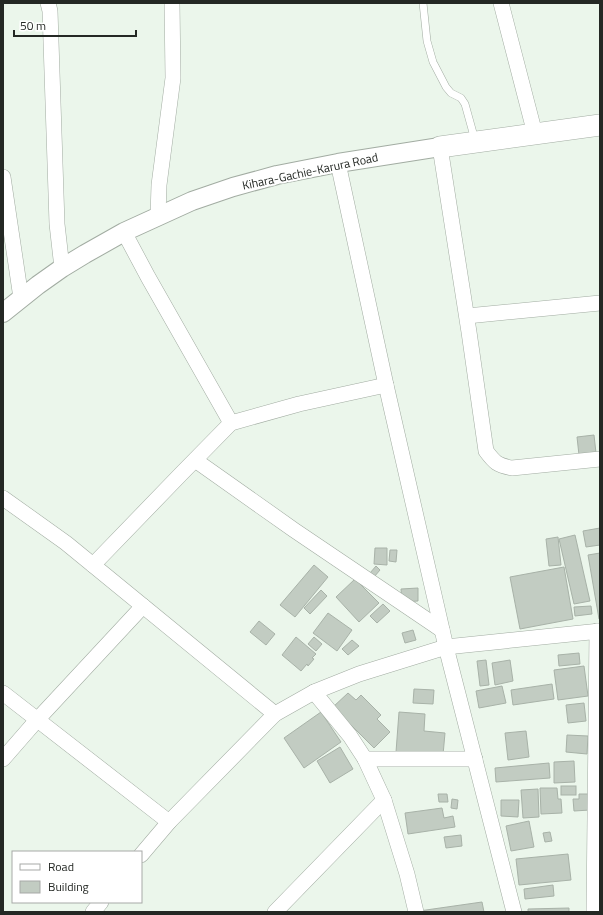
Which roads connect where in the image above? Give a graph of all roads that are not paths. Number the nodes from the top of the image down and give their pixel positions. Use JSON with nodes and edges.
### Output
{"nodes":[{"id":1,"x":48,"y":3,"type":"edge"},
{"id":2,"x":172,"y":3,"type":"edge"},
{"id":3,"x":423,"y":3,"type":"edge"},
{"id":4,"x":501,"y":3,"type":"edge"},
{"id":5,"x":600,"y":125,"type":"edge"},
{"id":6,"x":536,"y":134,"type":"junction"},
{"id":7,"x":476,"y":142,"type":"junction"},
{"id":8,"x":440,"y":147,"type":"junction"},
{"id":9,"x":338,"y":163,"type":"junction"},
{"id":10,"x":3,"y":177,"type":"edge"},
{"id":11,"x":158,"y":216,"type":"junction"},
{"id":12,"x":124,"y":232,"type":"junction"},
{"id":13,"x":62,"y":268,"type":"junction"},
{"id":14,"x":21,"y":298,"type":"junction"},
{"id":15,"x":600,"y":303,"type":"edge"},
{"id":16,"x":3,"y":312,"type":"edge"},
{"id":17,"x":467,"y":316,"type":"junction"},
{"id":18,"x":386,"y":385,"type":"junction"},
{"id":19,"x":231,"y":423,"type":"junction"},
{"id":20,"x":600,"y":459,"type":"edge"},
{"id":21,"x":195,"y":460,"type":"junction"},
{"id":22,"x":3,"y":498,"type":"edge"},
{"id":23,"x":93,"y":565,"type":"junction"},
{"id":24,"x":143,"y":606,"type":"junction"},
{"id":25,"x":442,"y":630,"type":"junction"},
{"id":26,"x":598,"y":631,"type":"edge"},
{"id":27,"x":446,"y":647,"type":"junction"},
{"id":28,"x":314,"y":692,"type":"junction"},
{"id":29,"x":3,"y":693,"type":"edge"},
{"id":30,"x":275,"y":714,"type":"junction"},
{"id":31,"x":37,"y":720,"type":"junction"},
{"id":32,"x":3,"y":758,"type":"edge"},
{"id":33,"x":365,"y":759,"type":"junction"},
{"id":34,"x":475,"y":759,"type":"junction"},
{"id":35,"x":384,"y":800,"type":"junction"},
{"id":36,"x":169,"y":822,"type":"junction"},
{"id":37,"x":142,"y":854,"type":"edge"},
{"id":38,"x":100,"y":903,"type":"edge"},
{"id":39,"x":93,"y":912,"type":"edge"},
{"id":40,"x":274,"y":912,"type":"edge"},
{"id":41,"x":416,"y":912,"type":"edge"},
{"id":42,"x":514,"y":912,"type":"edge"},
{"id":43,"x":594,"y":912,"type":"edge"}],
"edges":[{"from":1,"to":13,"type":"street"},
{"from":2,"to":11,"type":"street"},
{"from":3,"to":7,"type":"lane"},
{"from":4,"to":6,"type":"street"},
{"from":5,"to":6,"type":"main road","name":"Kihara-Gachie-Karura Road"},
{"from":6,"to":7,"type":"main road","name":"Kihara-Gachie-Karura Road"},
{"from":7,"to":8,"type":"main road","name":"Kihara-Gachie-Karura Road"},
{"from":8,"to":9,"type":"street","name":"Kihara-Gachie-Karura Road"},
{"from":8,"to":17,"type":"street"},
{"from":9,"to":11,"type":"street","name":"Kihara-Gachie-Karura Road"},
{"from":9,"to":18,"type":"street"},
{"from":10,"to":14,"type":"street"},
{"from":11,"to":12,"type":"street","name":"Kihara-Gachie-Karura Road"},
{"from":12,"to":13,"type":"street","name":"Kihara-Gachie-Karura Road"},
{"from":12,"to":19,"type":"street"},
{"from":13,"to":14,"type":"street","name":"Kihara-Gachie-Karura Road"},
{"from":14,"to":16,"type":"street","name":"Kihara-Gachie-Karura Road"},
{"from":15,"to":17,"type":"street"},
{"from":17,"to":20,"type":"street"},
{"from":18,"to":19,"type":"street"},
{"from":18,"to":25,"type":"street"},
{"from":19,"to":21,"type":"street"},
{"from":21,"to":23,"type":"street"},
{"from":21,"to":25,"type":"street"},
{"from":22,"to":23,"type":"street"},
{"from":23,"to":24,"type":"street"},
{"from":24,"to":30,"type":"street"},
{"from":24,"to":31,"type":"street"},
{"from":25,"to":27,"type":"street"},
{"from":26,"to":27,"type":"street"},
{"from":26,"to":43,"type":"street"},
{"from":27,"to":28,"type":"street"},
{"from":27,"to":34,"type":"street"},
{"from":28,"to":30,"type":"street"},
{"from":28,"to":33,"type":"street"},
{"from":29,"to":31,"type":"street"},
{"from":30,"to":36,"type":"street"},
{"from":31,"to":32,"type":"street"},
{"from":31,"to":36,"type":"street"},
{"from":33,"to":34,"type":"street"},
{"from":33,"to":35,"type":"street"},
{"from":34,"to":42,"type":"street"},
{"from":35,"to":40,"type":"street"},
{"from":35,"to":41,"type":"street"},
{"from":36,"to":37,"type":"street"},
{"from":38,"to":39,"type":"street"}]}
